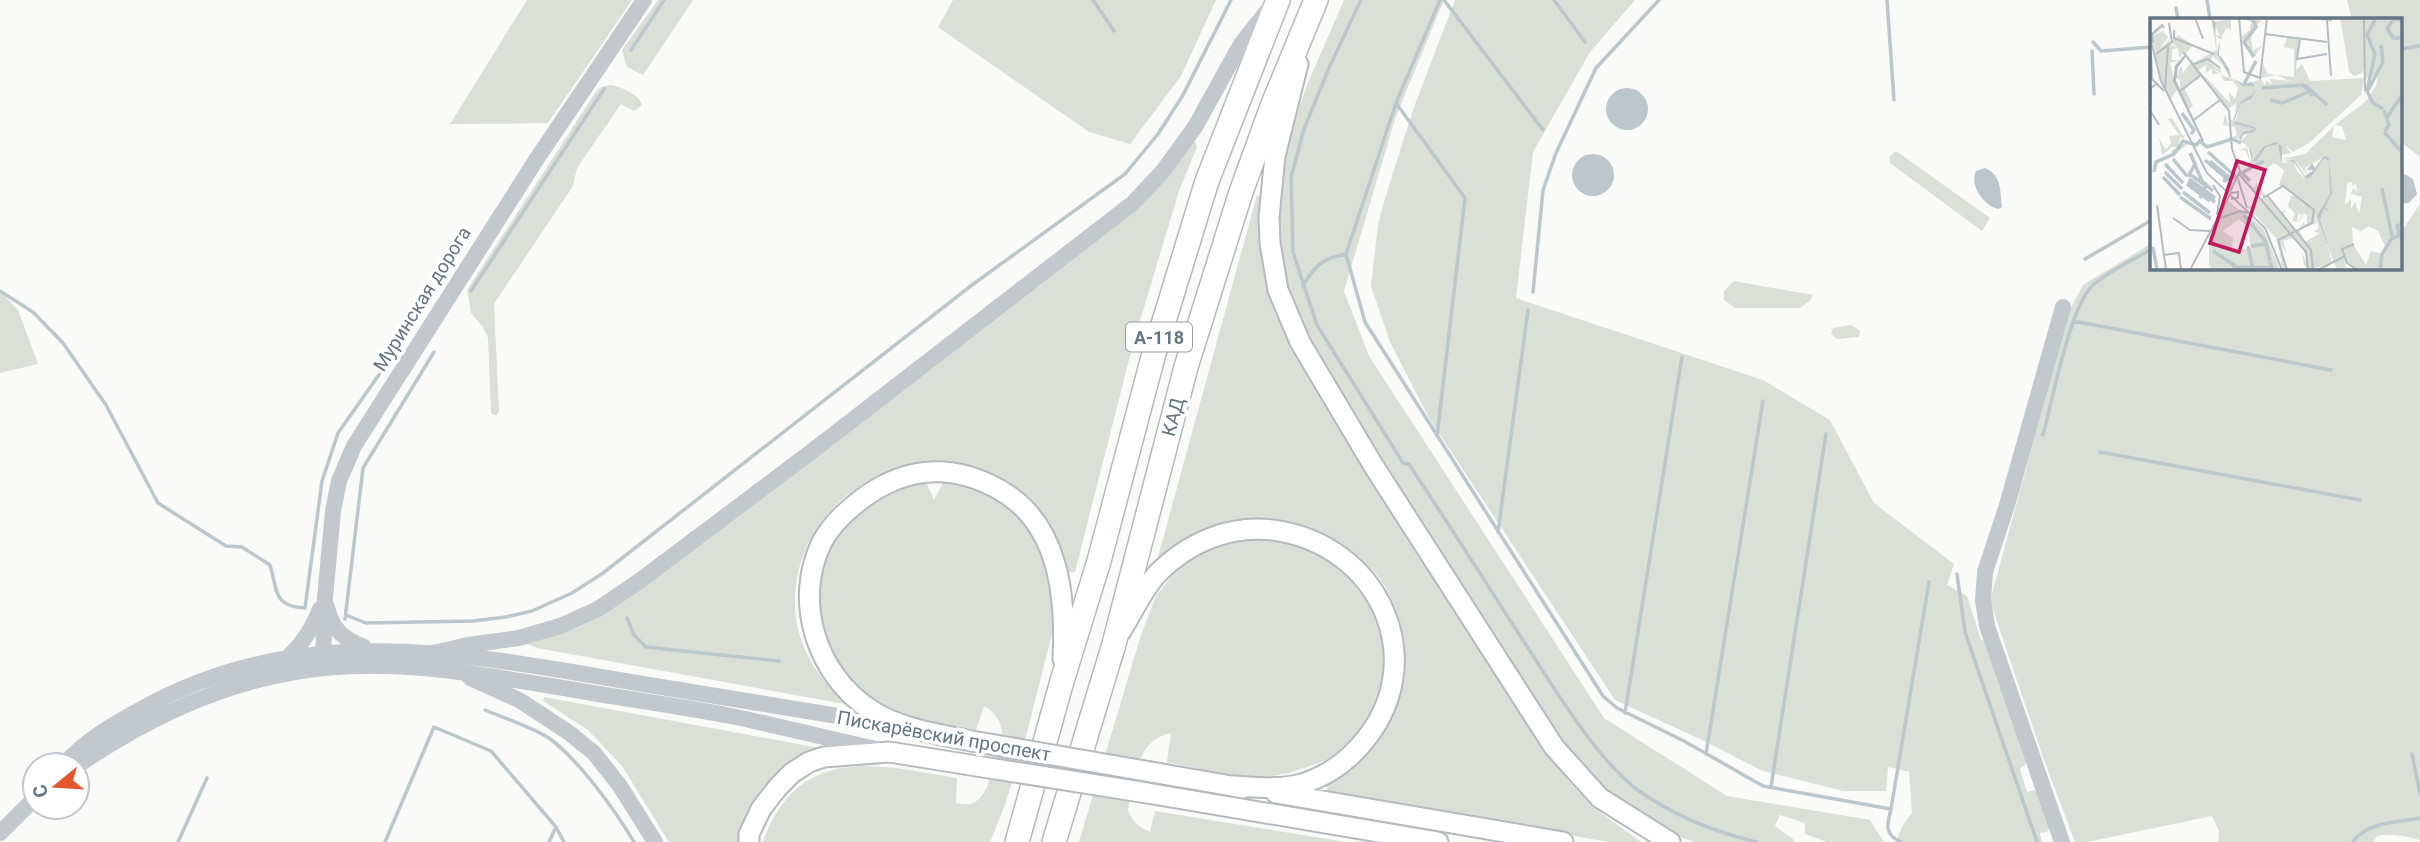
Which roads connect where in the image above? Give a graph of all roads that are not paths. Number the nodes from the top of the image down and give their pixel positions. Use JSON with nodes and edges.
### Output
{"nodes":[{"id":1,"x":644,"y":0,"type":"edge"},
{"id":2,"x":1277,"y":0,"type":"edge"},
{"id":3,"x":1313,"y":8,"type":"edge"},
{"id":4,"x":2063,"y":307,"type":"dead end"},
{"id":5,"x":325,"y":598,"type":"junction"},
{"id":6,"x":1114,"y":644,"type":"junction"},
{"id":7,"x":373,"y":650,"type":"junction"},
{"id":8,"x":433,"y":653,"type":"junction"},
{"id":9,"x":287,"y":658,"type":"junction"},
{"id":10,"x":323,"y":660,"type":"junction"},
{"id":11,"x":456,"y":671,"type":"junction"},
{"id":12,"x":1062,"y":681,"type":"junction"},
{"id":13,"x":918,"y":730,"type":"junction"},
{"id":14,"x":79,"y":751,"type":"edge"},
{"id":15,"x":889,"y":752,"type":"junction"},
{"id":16,"x":91,"y":756,"type":"edge"},
{"id":17,"x":1233,"y":786,"type":"junction"},
{"id":18,"x":21,"y":812,"type":"edge"},
{"id":19,"x":1318,"y":821,"type":"junction"},
{"id":20,"x":0,"y":833,"type":"edge"},
{"id":21,"x":1059,"y":835,"type":"edge"},
{"id":22,"x":655,"y":842,"type":"edge"},
{"id":23,"x":749,"y":842,"type":"edge"},
{"id":24,"x":1017,"y":842,"type":"edge"},
{"id":25,"x":1363,"y":842,"type":"edge"},
{"id":26,"x":1438,"y":842,"type":"edge"},
{"id":27,"x":1563,"y":842,"type":"edge"},
{"id":28,"x":1670,"y":842,"type":"edge"},
{"id":29,"x":2062,"y":842,"type":"edge"}],
"edges":[{"from":1,"to":5,"type":"street","name":"Муринская дорога"},
{"from":2,"to":8,"type":"street"},
{"from":2,"to":12,"type":"highway","name":"КАД","number":"А-118"},
{"from":3,"to":6,"type":"highway","name":"КАД","number":"А-118"},
{"from":3,"to":28,"type":"main road"},
{"from":4,"to":29,"type":"street"},
{"from":5,"to":7,"type":"street"},
{"from":5,"to":9,"type":"street"},
{"from":5,"to":10,"type":"street","name":"Муринская дорога"},
{"from":6,"to":17,"type":"main road"},
{"from":6,"to":21,"type":"highway","name":"КАД","number":"А-118"},
{"from":7,"to":8,"type":"street","name":"Пискарёвский проспект"},
{"from":7,"to":10,"type":"street","name":"Пискарёвский проспект"},
{"from":8,"to":13,"type":"street","name":"Пискарёвский проспект"},
{"from":9,"to":10,"type":"street"},
{"from":9,"to":14,"type":"street"},
{"from":10,"to":11,"type":"street","name":"Пискарёвский проспект"},
{"from":10,"to":16,"type":"street"},
{"from":11,"to":15,"type":"street","name":"Пискарёвский проспект"},
{"from":11,"to":22,"type":"street"},
{"from":12,"to":13,"type":"main road"},
{"from":12,"to":24,"type":"highway","name":"КАД","number":"А-118"},
{"from":13,"to":17,"type":"main road","name":"Пискарёвский проспект","bridge":true},
{"from":15,"to":19,"type":"main road","name":"Пискарёвский проспект","bridge":true},
{"from":15,"to":23,"type":"main road"},
{"from":17,"to":27,"type":"main road","name":"Пискарёвский проспект"},
{"from":18,"to":20,"type":"street"},
{"from":19,"to":25,"type":"main road"},
{"from":19,"to":26,"type":"main road","name":"Пискарёвский проспект"}]}
